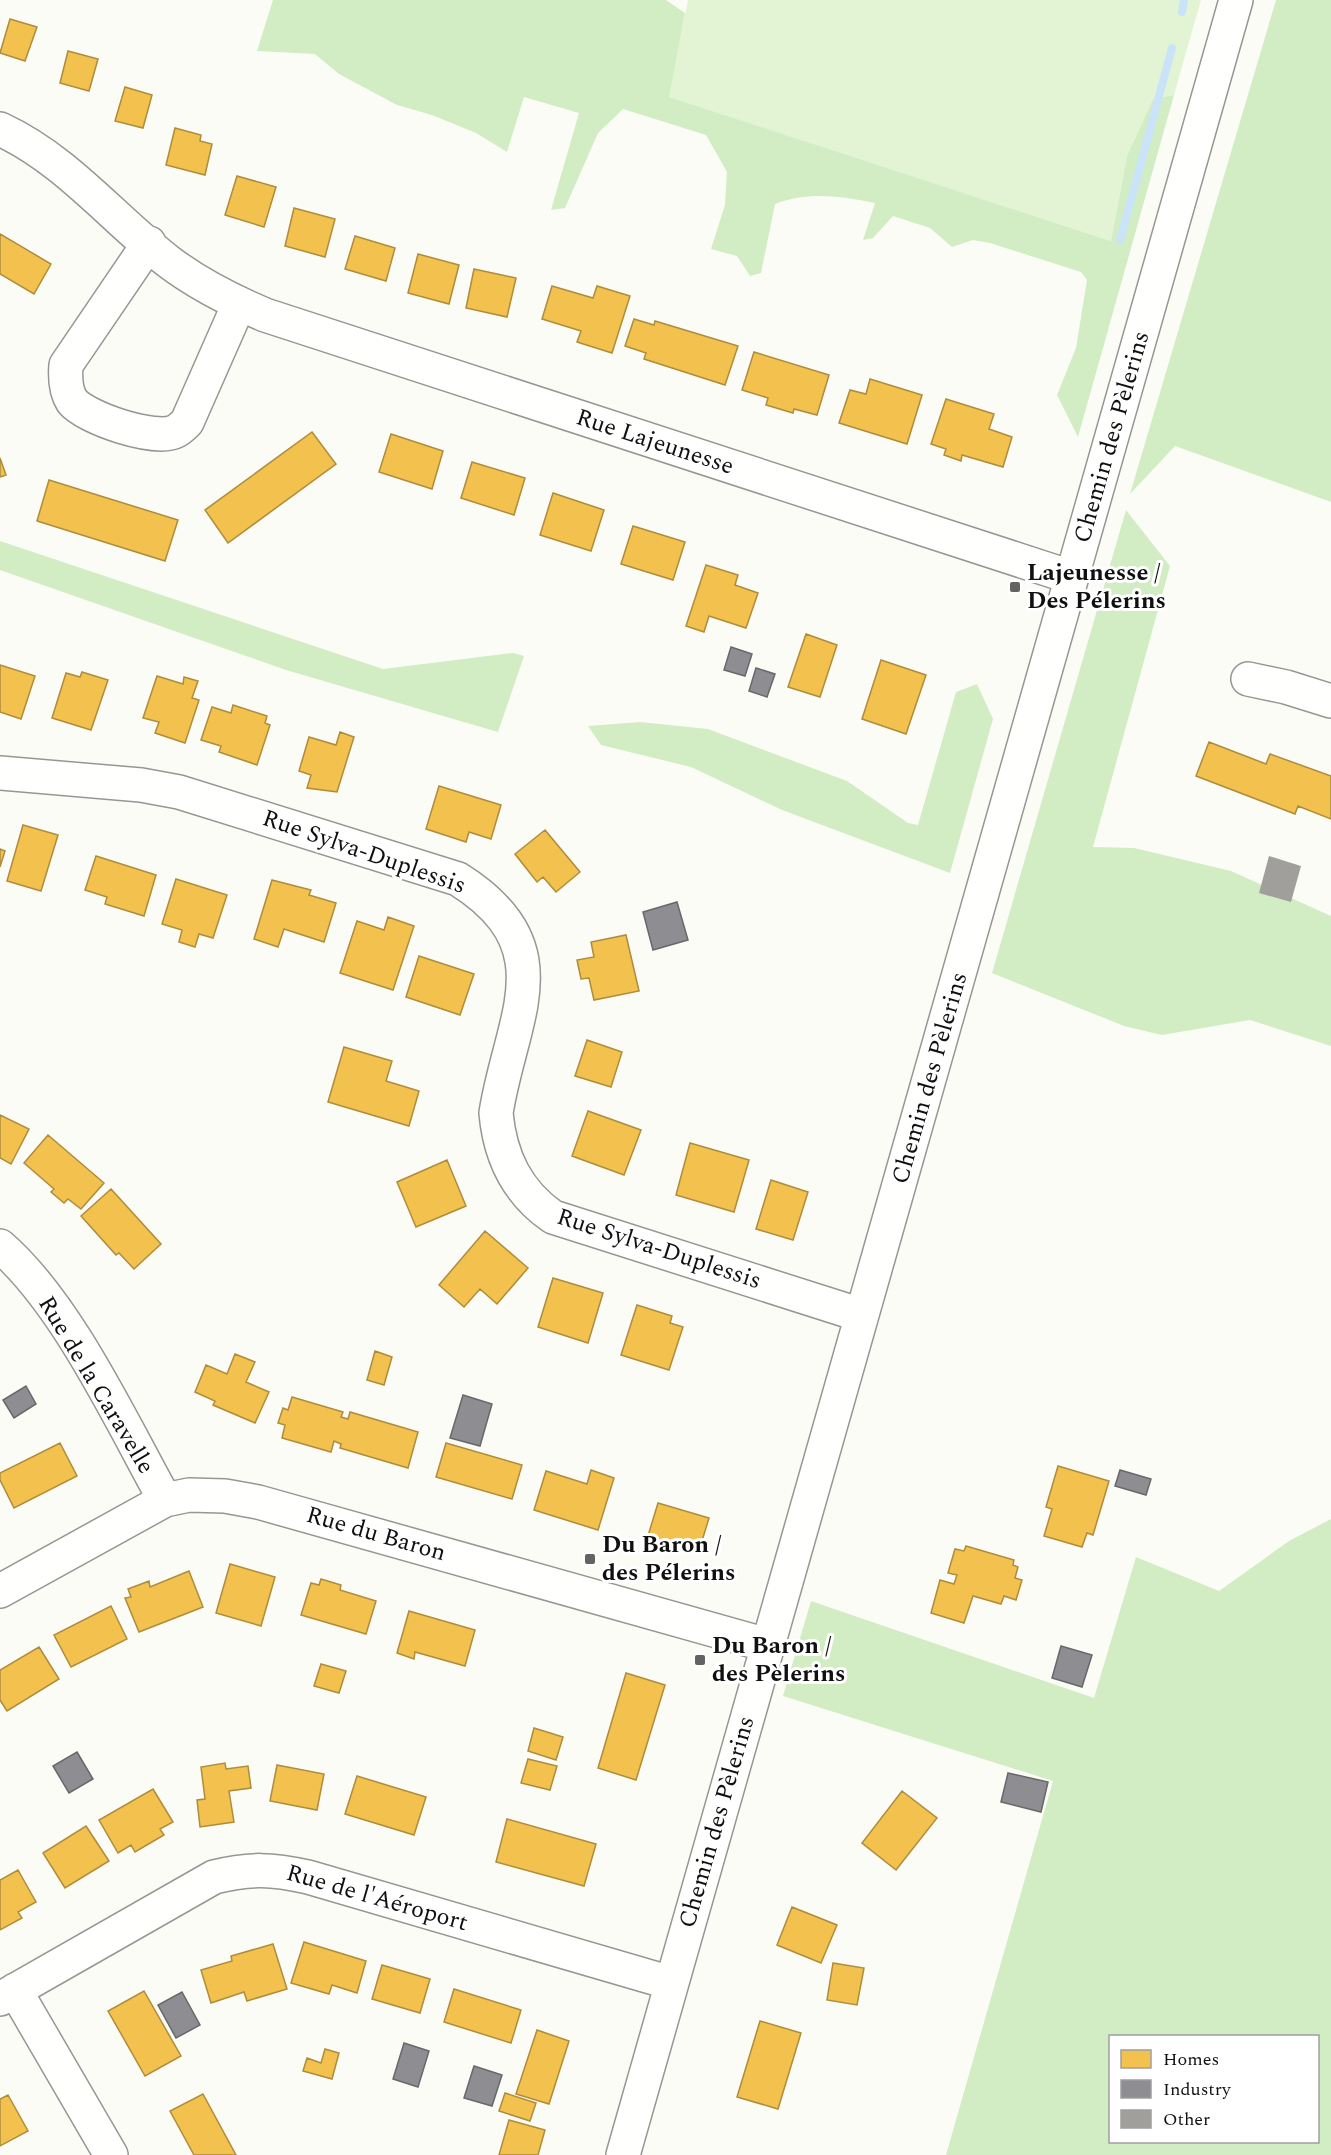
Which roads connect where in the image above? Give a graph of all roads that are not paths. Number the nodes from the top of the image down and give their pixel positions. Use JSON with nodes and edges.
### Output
{"nodes":[{"id":1,"x":1236,"y":0,"type":"edge"},
{"id":2,"x":0,"y":129,"type":"edge"},
{"id":3,"x":149,"y":243,"type":"junction"},
{"id":4,"x":239,"y":304,"type":"junction"},
{"id":5,"x":1071,"y":577,"type":"junction"},
{"id":6,"x":1248,"y":679,"type":"dead end"},
{"id":7,"x":1331,"y":701,"type":"edge"},
{"id":8,"x":0,"y":773,"type":"edge"},
{"id":9,"x":0,"y":1246,"type":"edge"},
{"id":10,"x":861,"y":1315,"type":"junction"},
{"id":11,"x":165,"y":1500,"type":"junction"},
{"id":12,"x":0,"y":1591,"type":"edge"},
{"id":13,"x":767,"y":1645,"type":"junction"},
{"id":14,"x":671,"y":1983,"type":"junction"},
{"id":15,"x":8,"y":1995,"type":"edge"},
{"id":16,"x":111,"y":2155,"type":"edge"},
{"id":17,"x":623,"y":2155,"type":"edge"}],
"edges":[{"from":1,"to":5,"type":"street","name":"Chemin des Pèlerins"},
{"from":2,"to":3,"type":"street","name":"Rue Lajeunesse"},
{"from":3,"to":4,"type":"street","name":"Rue Lajeunesse"},
{"from":3,"to":4,"type":"street"},
{"from":4,"to":5,"type":"street","name":"Rue Lajeunesse"},
{"from":5,"to":10,"type":"street","name":"Chemin des Pèlerins"},
{"from":6,"to":7,"type":"street"},
{"from":8,"to":10,"type":"street","name":"Rue Sylva-Duplessis"},
{"from":9,"to":11,"type":"street","name":"Rue de la Caravelle"},
{"from":10,"to":13,"type":"street","name":"Chemin des Pèlerins"},
{"from":11,"to":12,"type":"street","name":"Rue du Baron"},
{"from":11,"to":13,"type":"street","name":"Rue du Baron"},
{"from":13,"to":14,"type":"street","name":"Chemin des Pèlerins"},
{"from":14,"to":15,"type":"street","name":"Rue de l'Aéroport"},
{"from":14,"to":17,"type":"street","name":"Chemin des Pèlerins"},
{"from":15,"to":16,"type":"street"}]}
